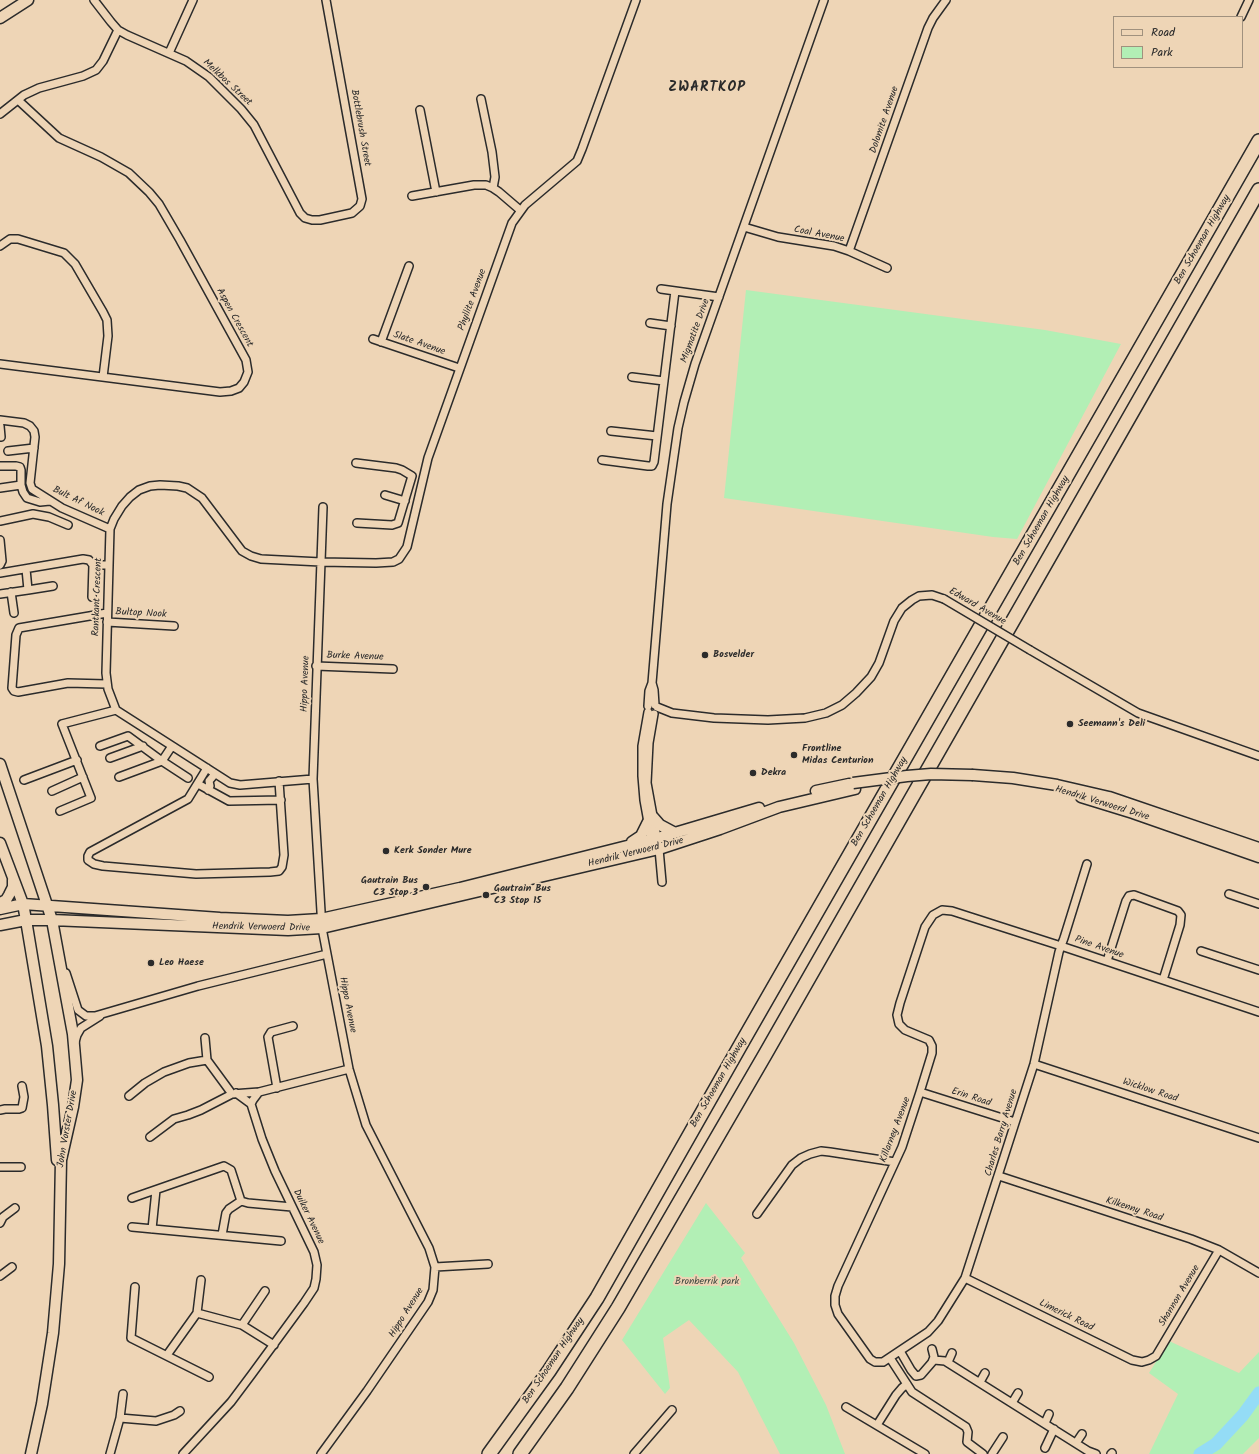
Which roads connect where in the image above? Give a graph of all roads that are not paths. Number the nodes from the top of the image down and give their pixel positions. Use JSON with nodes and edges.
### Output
{"nodes":[{"id":1,"x":28,"y":0,"type":"edge"},
{"id":2,"x":94,"y":0,"type":"edge"},
{"id":3,"x":193,"y":0,"type":"edge"},
{"id":4,"x":326,"y":0,"type":"edge"},
{"id":5,"x":636,"y":0,"type":"edge"},
{"id":6,"x":824,"y":0,"type":"edge"},
{"id":7,"x":946,"y":0,"type":"edge"},
{"id":8,"x":1249,"y":0,"type":"edge"},
{"id":9,"x":1241,"y":16,"type":"edge"},
{"id":10,"x":0,"y":18,"type":"edge"},
{"id":11,"x":118,"y":30,"type":"junction"},
{"id":12,"x":169,"y":53,"type":"junction"},
{"id":13,"x":481,"y":99,"type":"dead end"},
{"id":14,"x":18,"y":100,"type":"junction"},
{"id":15,"x":420,"y":110,"type":"dead end"},
{"id":16,"x":0,"y":114,"type":"edge"},
{"id":17,"x":1259,"y":141,"type":"edge"},
{"id":18,"x":493,"y":188,"type":"junction"},
{"id":19,"x":1259,"y":190,"type":"edge"},
{"id":20,"x":436,"y":192,"type":"junction"},
{"id":21,"x":412,"y":196,"type":"dead end"},
{"id":22,"x":520,"y":210,"type":"junction"},
{"id":23,"x":308,"y":219,"type":"joint"},
{"id":24,"x":744,"y":227,"type":"junction"},
{"id":25,"x":0,"y":246,"type":"edge"},
{"id":26,"x":850,"y":251,"type":"junction"},
{"id":27,"x":409,"y":266,"type":"dead end"},
{"id":28,"x":887,"y":268,"type":"dead end"},
{"id":29,"x":662,"y":289,"type":"dead end"},
{"id":30,"x":675,"y":291,"type":"junction"},
{"id":31,"x":719,"y":297,"type":"junction"},
{"id":32,"x":650,"y":323,"type":"dead end"},
{"id":33,"x":671,"y":326,"type":"junction"},
{"id":34,"x":373,"y":339,"type":"dead end"},
{"id":35,"x":381,"y":342,"type":"junction"},
{"id":36,"x":0,"y":364,"type":"edge"},
{"id":37,"x":459,"y":368,"type":"junction"},
{"id":38,"x":103,"y":376,"type":"junction"},
{"id":39,"x":632,"y":377,"type":"dead end"},
{"id":40,"x":664,"y":381,"type":"junction"},
{"id":41,"x":0,"y":420,"type":"edge"},
{"id":42,"x":0,"y":426,"type":"edge"},
{"id":43,"x":611,"y":431,"type":"dead end"},
{"id":44,"x":657,"y":436,"type":"junction"},
{"id":45,"x":1,"y":437,"type":"dead end"},
{"id":46,"x":34,"y":448,"type":"junction"},
{"id":47,"x":8,"y":451,"type":"dead end"},
{"id":48,"x":602,"y":460,"type":"dead end"},
{"id":49,"x":356,"y":463,"type":"dead end"},
{"id":50,"x":0,"y":466,"type":"edge"},
{"id":51,"x":410,"y":480,"type":"junction"},
{"id":52,"x":421,"y":483,"type":"junction"},
{"id":53,"x":21,"y":485,"type":"junction"},
{"id":54,"x":0,"y":488,"type":"edge"},
{"id":55,"x":385,"y":495,"type":"dead end"},
{"id":56,"x":405,"y":501,"type":"junction"},
{"id":57,"x":53,"y":503,"type":"junction"},
{"id":58,"x":323,"y":507,"type":"dead end"},
{"id":59,"x":49,"y":517,"type":"junction"},
{"id":60,"x":0,"y":521,"type":"edge"},
{"id":61,"x":357,"y":523,"type":"dead end"},
{"id":62,"x":68,"y":525,"type":"dead end"},
{"id":63,"x":110,"y":529,"type":"junction"},
{"id":64,"x":0,"y":540,"type":"edge"},
{"id":65,"x":0,"y":544,"type":"edge"},
{"id":66,"x":321,"y":562,"type":"junction"},
{"id":67,"x":0,"y":565,"type":"edge"},
{"id":68,"x":93,"y":565,"type":"junction"},
{"id":69,"x":109,"y":565,"type":"junction"},
{"id":70,"x":26,"y":569,"type":"junction"},
{"id":71,"x":0,"y":573,"type":"edge"},
{"id":72,"x":53,"y":586,"type":"dead end"},
{"id":73,"x":28,"y":590,"type":"junction"},
{"id":74,"x":11,"y":592,"type":"junction"},
{"id":75,"x":0,"y":594,"type":"edge"},
{"id":76,"x":92,"y":597,"type":"dead end"},
{"id":77,"x":14,"y":612,"type":"dead end"},
{"id":78,"x":107,"y":613,"type":"junction"},
{"id":79,"x":107,"y":622,"type":"junction"},
{"id":80,"x":174,"y":626,"type":"dead end"},
{"id":81,"x":316,"y":666,"type":"junction"},
{"id":82,"x":393,"y":669,"type":"dead end"},
{"id":83,"x":106,"y":684,"type":"junction"},
{"id":84,"x":116,"y":710,"type":"junction"},
{"id":85,"x":653,"y":710,"type":"junction"},
{"id":86,"x":100,"y":746,"type":"dead end"},
{"id":87,"x":143,"y":746,"type":"junction"},
{"id":88,"x":172,"y":746,"type":"junction"},
{"id":89,"x":1259,"y":756,"type":"edge"},
{"id":90,"x":110,"y":758,"type":"dead end"},
{"id":91,"x":77,"y":760,"type":"junction"},
{"id":92,"x":162,"y":761,"type":"junction"},
{"id":93,"x":0,"y":764,"type":"edge"},
{"id":94,"x":207,"y":768,"type":"junction"},
{"id":95,"x":215,"y":774,"type":"junction"},
{"id":96,"x":84,"y":777,"type":"junction"},
{"id":97,"x":119,"y":777,"type":"dead end"},
{"id":98,"x":974,"y":777,"type":"junction"},
{"id":99,"x":188,"y":778,"type":"dead end"},
{"id":100,"x":313,"y":779,"type":"junction"},
{"id":101,"x":24,"y":780,"type":"dead end"},
{"id":102,"x":279,"y":781,"type":"junction"},
{"id":103,"x":198,"y":784,"type":"junction"},
{"id":104,"x":854,"y":786,"type":"junction"},
{"id":105,"x":208,"y":790,"type":"junction"},
{"id":106,"x":52,"y":791,"type":"dead end"},
{"id":107,"x":281,"y":800,"type":"junction"},
{"id":108,"x":60,"y":811,"type":"dead end"},
{"id":109,"x":650,"y":819,"type":"junction"},
{"id":110,"x":675,"y":833,"type":"junction"},
{"id":111,"x":654,"y":839,"type":"junction"},
{"id":112,"x":0,"y":843,"type":"edge"},
{"id":113,"x":625,"y":846,"type":"junction"},
{"id":114,"x":1259,"y":848,"type":"edge"},
{"id":115,"x":656,"y":849,"type":"junction"},
{"id":116,"x":1259,"y":857,"type":"edge"},
{"id":117,"x":1087,"y":864,"type":"dead end"},
{"id":118,"x":13,"y":880,"type":"junction"},
{"id":119,"x":662,"y":882,"type":"dead end"},
{"id":120,"x":1229,"y":894,"type":"dead end"},
{"id":121,"x":0,"y":903,"type":"edge"},
{"id":122,"x":23,"y":904,"type":"junction"},
{"id":123,"x":1259,"y":904,"type":"edge"},
{"id":124,"x":48,"y":906,"type":"junction"},
{"id":125,"x":0,"y":909,"type":"edge"},
{"id":126,"x":933,"y":914,"type":"joint"},
{"id":127,"x":26,"y":920,"type":"junction"},
{"id":128,"x":52,"y":920,"type":"junction"},
{"id":129,"x":322,"y":924,"type":"junction"},
{"id":130,"x":0,"y":925,"type":"edge"},
{"id":131,"x":1061,"y":946,"type":"junction"},
{"id":132,"x":58,"y":949,"type":"junction"},
{"id":133,"x":1201,"y":951,"type":"dead end"},
{"id":134,"x":327,"y":954,"type":"junction"},
{"id":135,"x":1107,"y":961,"type":"junction"},
{"id":136,"x":1259,"y":970,"type":"edge"},
{"id":137,"x":1162,"y":980,"type":"junction"},
{"id":138,"x":1259,"y":1012,"type":"edge"},
{"id":139,"x":104,"y":1014,"type":"junction"},
{"id":140,"x":293,"y":1026,"type":"dead end"},
{"id":141,"x":205,"y":1038,"type":"dead end"},
{"id":142,"x":75,"y":1042,"type":"junction"},
{"id":143,"x":207,"y":1060,"type":"junction"},
{"id":144,"x":1034,"y":1064,"type":"junction"},
{"id":145,"x":349,"y":1069,"type":"junction"},
{"id":146,"x":22,"y":1086,"type":"dead end"},
{"id":147,"x":277,"y":1088,"type":"junction"},
{"id":148,"x":259,"y":1092,"type":"junction"},
{"id":149,"x":920,"y":1092,"type":"junction"},
{"id":150,"x":234,"y":1094,"type":"junction"},
{"id":151,"x":129,"y":1096,"type":"dead end"},
{"id":152,"x":251,"y":1104,"type":"junction"},
{"id":153,"x":0,"y":1110,"type":"edge"},
{"id":154,"x":1015,"y":1122,"type":"junction"},
{"id":155,"x":150,"y":1137,"type":"dead end"},
{"id":156,"x":1259,"y":1138,"type":"edge"},
{"id":157,"x":895,"y":1162,"type":"junction"},
{"id":158,"x":0,"y":1167,"type":"edge"},
{"id":159,"x":21,"y":1167,"type":"dead end"},
{"id":160,"x":999,"y":1176,"type":"junction"},
{"id":161,"x":156,"y":1190,"type":"junction"},
{"id":162,"x":132,"y":1198,"type":"dead end"},
{"id":163,"x":241,"y":1201,"type":"junction"},
{"id":164,"x":292,"y":1207,"type":"junction"},
{"id":165,"x":15,"y":1208,"type":"dead end"},
{"id":166,"x":758,"y":1214,"type":"dead end"},
{"id":167,"x":0,"y":1222,"type":"edge"},
{"id":168,"x":132,"y":1227,"type":"dead end"},
{"id":169,"x":152,"y":1229,"type":"junction"},
{"id":170,"x":222,"y":1235,"type":"junction"},
{"id":171,"x":281,"y":1241,"type":"dead end"},
{"id":172,"x":1219,"y":1250,"type":"junction"},
{"id":173,"x":488,"y":1264,"type":"dead end"},
{"id":174,"x":12,"y":1267,"type":"dead end"},
{"id":175,"x":435,"y":1267,"type":"junction"},
{"id":176,"x":1259,"y":1273,"type":"edge"},
{"id":177,"x":0,"y":1276,"type":"edge"},
{"id":178,"x":965,"y":1278,"type":"junction"},
{"id":179,"x":201,"y":1280,"type":"dead end"},
{"id":180,"x":135,"y":1287,"type":"dead end"},
{"id":181,"x":265,"y":1291,"type":"dead end"},
{"id":182,"x":197,"y":1313,"type":"junction"},
{"id":183,"x":242,"y":1325,"type":"junction"},
{"id":184,"x":274,"y":1345,"type":"junction"},
{"id":185,"x":932,"y":1349,"type":"dead end"},
{"id":186,"x":900,"y":1351,"type":"junction"},
{"id":187,"x":1157,"y":1353,"type":"joint"},
{"id":188,"x":952,"y":1354,"type":"dead end"},
{"id":189,"x":167,"y":1355,"type":"junction"},
{"id":190,"x":890,"y":1358,"type":"junction"},
{"id":191,"x":870,"y":1359,"type":"joint"},
{"id":192,"x":932,"y":1362,"type":"junction"},
{"id":193,"x":948,"y":1362,"type":"junction"},
{"id":194,"x":985,"y":1373,"type":"dead end"},
{"id":195,"x":919,"y":1376,"type":"junction"},
{"id":196,"x":209,"y":1377,"type":"dead end"},
{"id":197,"x":980,"y":1382,"type":"junction"},
{"id":198,"x":910,"y":1384,"type":"junction"},
{"id":199,"x":1018,"y":1393,"type":"dead end"},
{"id":200,"x":123,"y":1394,"type":"dead end"},
{"id":201,"x":1012,"y":1403,"type":"junction"},
{"id":202,"x":846,"y":1407,"type":"dead end"},
{"id":203,"x":180,"y":1410,"type":"dead end"},
{"id":204,"x":672,"y":1410,"type":"dead end"},
{"id":205,"x":1050,"y":1414,"type":"dead end"},
{"id":206,"x":120,"y":1418,"type":"junction"},
{"id":207,"x":876,"y":1425,"type":"junction"},
{"id":208,"x":1049,"y":1428,"type":"junction"},
{"id":209,"x":1082,"y":1434,"type":"dead end"},
{"id":210,"x":1003,"y":1437,"type":"dead end"},
{"id":211,"x":1076,"y":1443,"type":"junction"},
{"id":212,"x":1044,"y":1448,"type":"dead end"},
{"id":213,"x":1092,"y":1453,"type":"edge"},
{"id":214,"x":27,"y":1454,"type":"edge"},
{"id":215,"x":31,"y":1454,"type":"edge"},
{"id":216,"x":110,"y":1454,"type":"edge"},
{"id":217,"x":183,"y":1454,"type":"edge"},
{"id":218,"x":321,"y":1454,"type":"edge"},
{"id":219,"x":489,"y":1454,"type":"edge"},
{"id":220,"x":520,"y":1454,"type":"edge"},
{"id":221,"x":634,"y":1454,"type":"edge"},
{"id":222,"x":925,"y":1454,"type":"edge"},
{"id":223,"x":983,"y":1454,"type":"edge"},
{"id":224,"x":992,"y":1454,"type":"edge"}],
"edges":[{"from":1,"to":10,"type":"main road"},
{"from":2,"to":11,"type":"street","name":"Melkbos Street"},
{"from":3,"to":12,"type":"street"},
{"from":4,"to":23,"type":"street","name":"Bottlebrush Street"},
{"from":5,"to":22,"type":"street","name":"Phyllite Avenue"},
{"from":6,"to":24,"type":"street","name":"Migmatite Drive"},
{"from":7,"to":26,"type":"street","name":"Dolomite Avenue"},
{"from":8,"to":9,"type":"street"},
{"from":11,"to":12,"type":"street","name":"Melkbos Street"},
{"from":11,"to":14,"type":"street"},
{"from":12,"to":23,"type":"street","name":"Melkbos Street"},
{"from":13,"to":18,"type":"street"},
{"from":14,"to":16,"type":"street"},
{"from":14,"to":38,"type":"street","name":"Aspen Crescent"},
{"from":15,"to":20,"type":"street"},
{"from":17,"to":219,"type":"highway","name":"Ben Schoeman Highway"},
{"from":18,"to":20,"type":"street"},
{"from":18,"to":22,"type":"street"},
{"from":19,"to":220,"type":"highway"},
{"from":20,"to":21,"type":"street"},
{"from":22,"to":37,"type":"street","name":"Phyllite Avenue"},
{"from":24,"to":26,"type":"street","name":"Coal Avenue"},
{"from":24,"to":31,"type":"street","name":"Migmatite Drive"},
{"from":25,"to":38,"type":"street"},
{"from":26,"to":28,"type":"street","name":"Coal Avenue"},
{"from":27,"to":35,"type":"street"},
{"from":29,"to":30,"type":"street"},
{"from":30,"to":31,"type":"street"},
{"from":30,"to":33,"type":"street"},
{"from":31,"to":85,"type":"street","name":"Migmatite Drive"},
{"from":32,"to":33,"type":"street"},
{"from":33,"to":40,"type":"street"},
{"from":34,"to":35,"type":"street","name":"Slate Avenue"},
{"from":35,"to":37,"type":"street","name":"Slate Avenue"},
{"from":36,"to":38,"type":"street","name":"Aspen Crescent"},
{"from":37,"to":52,"type":"street","name":"Phyllite Avenue"},
{"from":39,"to":40,"type":"street"},
{"from":40,"to":44,"type":"street"},
{"from":41,"to":46,"type":"street"},
{"from":42,"to":45,"type":"street"},
{"from":43,"to":44,"type":"street"},
{"from":44,"to":48,"type":"street"},
{"from":46,"to":47,"type":"street"},
{"from":46,"to":57,"type":"street","name":"Bult Af Nook"},
{"from":49,"to":51,"type":"street"},
{"from":50,"to":53,"type":"street"},
{"from":51,"to":52,"type":"street"},
{"from":51,"to":56,"type":"street"},
{"from":52,"to":66,"type":"street","name":"Phyllite Avenue"},
{"from":53,"to":54,"type":"street"},
{"from":53,"to":57,"type":"street"},
{"from":55,"to":56,"type":"street"},
{"from":56,"to":61,"type":"street"},
{"from":57,"to":59,"type":"street"},
{"from":57,"to":63,"type":"street","name":"Bult Af Nook"},
{"from":58,"to":66,"type":"street","name":"Hippo Avenue"},
{"from":59,"to":60,"type":"street"},
{"from":59,"to":62,"type":"street"},
{"from":63,"to":66,"type":"street","name":"Rantkant Crescent"},
{"from":63,"to":69,"type":"street","name":"Rantkant Crescent"},
{"from":64,"to":65,"type":"street"},
{"from":65,"to":67,"type":"street"},
{"from":66,"to":81,"type":"street","name":"Hippo Avenue"},
{"from":68,"to":69,"type":"street"},
{"from":68,"to":70,"type":"street"},
{"from":68,"to":76,"type":"street"},
{"from":69,"to":78,"type":"street","name":"Rantkant Crescent"},
{"from":70,"to":71,"type":"street"},
{"from":70,"to":73,"type":"street"},
{"from":72,"to":73,"type":"street"},
{"from":73,"to":74,"type":"street"},
{"from":74,"to":75,"type":"street"},
{"from":74,"to":77,"type":"street"},
{"from":78,"to":79,"type":"street","name":"Rantkant Crescent"},
{"from":78,"to":83,"type":"street"},
{"from":79,"to":80,"type":"street","name":"Bultop Nook"},
{"from":79,"to":83,"type":"street","name":"Rantkant Crescent"},
{"from":81,"to":82,"type":"street","name":"Burke Avenue"},
{"from":81,"to":100,"type":"street","name":"Hippo Avenue"},
{"from":83,"to":84,"type":"street","name":"Rantkant Crescent"},
{"from":84,"to":88,"type":"street"},
{"from":84,"to":91,"type":"street"},
{"from":85,"to":89,"type":"street","name":"Edward Avenue","bridge":true},
{"from":85,"to":109,"type":"street","name":"Migmatite Drive"},
{"from":86,"to":87,"type":"street"},
{"from":87,"to":90,"type":"street"},
{"from":87,"to":92,"type":"street"},
{"from":88,"to":92,"type":"street"},
{"from":88,"to":94,"type":"street"},
{"from":91,"to":96,"type":"street"},
{"from":91,"to":101,"type":"street"},
{"from":92,"to":97,"type":"street"},
{"from":92,"to":99,"type":"street"},
{"from":93,"to":124,"type":"main road","name":"John Vorster Drive"},
{"from":94,"to":95,"type":"street"},
{"from":94,"to":103,"type":"street"},
{"from":95,"to":102,"type":"street"},
{"from":95,"to":105,"type":"street"},
{"from":96,"to":106,"type":"street"},
{"from":96,"to":108,"type":"street"},
{"from":98,"to":104,"type":"main road","name":"Hendrik Verwoerd Drive","bridge":true},
{"from":98,"to":114,"type":"main road","name":"Hendrik Verwoerd Drive"},
{"from":98,"to":116,"type":"main road","name":"Hendrik Verwoerd Drive"},
{"from":100,"to":102,"type":"street"},
{"from":100,"to":129,"type":"street","name":"Hippo Avenue"},
{"from":102,"to":107,"type":"street"},
{"from":103,"to":105,"type":"street"},
{"from":103,"to":107,"type":"street"},
{"from":104,"to":110,"type":"main road","name":"Hendrik Verwoerd Drive"},
{"from":104,"to":115,"type":"main road","name":"Hendrik Verwoerd Drive"},
{"from":105,"to":107,"type":"street"},
{"from":109,"to":110,"type":"main road"},
{"from":109,"to":111,"type":"street","name":"Migmatite Drive"},
{"from":109,"to":113,"type":"main road"},
{"from":110,"to":111,"type":"main road","name":"Hendrik Verwoerd Drive"},
{"from":111,"to":113,"type":"main road","name":"Hendrik Verwoerd Drive"},
{"from":111,"to":115,"type":"street","name":"Migmatite Drive"},
{"from":112,"to":118,"type":"main road","name":"John Vorster Drive"},
{"from":113,"to":129,"type":"main road","name":"Hendrik Verwoerd Drive"},
{"from":115,"to":119,"type":"street","name":"Migmatite Drive"},
{"from":115,"to":129,"type":"main road","name":"Hendrik Verwoerd Drive"},
{"from":117,"to":131,"type":"street","name":"Charles Barry Avenue"},
{"from":118,"to":121,"type":"main road"},
{"from":118,"to":122,"type":"main road","name":"John Vorster Drive"},
{"from":120,"to":123,"type":"street"},
{"from":122,"to":124,"type":"main road","name":"Hendrik Verwoerd Drive"},
{"from":122,"to":125,"type":"main road","name":"Hendrik Verwoerd Drive"},
{"from":122,"to":127,"type":"main road","name":"John Vorster Drive"},
{"from":124,"to":128,"type":"main road","name":"John Vorster Drive"},
{"from":124,"to":129,"type":"main road","name":"Hendrik Verwoerd Drive"},
{"from":126,"to":131,"type":"street","name":"Pine Avenue"},
{"from":126,"to":149,"type":"street","name":"Killarney Avenue"},
{"from":127,"to":128,"type":"main road","name":"Hendrik Verwoerd Drive"},
{"from":127,"to":130,"type":"main road","name":"Hendrik Verwoerd Drive"},
{"from":127,"to":214,"type":"main road","name":"John Vorster Drive"},
{"from":128,"to":129,"type":"main road","name":"Hendrik Verwoerd Drive"},
{"from":128,"to":132,"type":"main road","name":"John Vorster Drive"},
{"from":129,"to":134,"type":"street","name":"Hippo Avenue"},
{"from":131,"to":135,"type":"street","name":"Pine Avenue"},
{"from":131,"to":144,"type":"street","name":"Charles Barry Avenue"},
{"from":132,"to":139,"type":"street"},
{"from":132,"to":142,"type":"main road","name":"John Vorster Drive"},
{"from":133,"to":136,"type":"street"},
{"from":134,"to":139,"type":"street"},
{"from":134,"to":145,"type":"street","name":"Hippo Avenue"},
{"from":135,"to":137,"type":"street","name":"Pine Avenue"},
{"from":135,"to":137,"type":"street"},
{"from":137,"to":138,"type":"street","name":"Pine Avenue"},
{"from":139,"to":142,"type":"street"},
{"from":140,"to":147,"type":"street"},
{"from":141,"to":143,"type":"street"},
{"from":142,"to":215,"type":"main road","name":"John Vorster Drive"},
{"from":143,"to":150,"type":"street"},
{"from":143,"to":151,"type":"street"},
{"from":144,"to":154,"type":"street","name":"Charles Barry Avenue"},
{"from":144,"to":156,"type":"street","name":"Wicklow Road"},
{"from":145,"to":147,"type":"street"},
{"from":145,"to":175,"type":"street","name":"Hippo Avenue"},
{"from":146,"to":153,"type":"street"},
{"from":147,"to":148,"type":"street"},
{"from":148,"to":150,"type":"street"},
{"from":148,"to":152,"type":"street"},
{"from":149,"to":154,"type":"street","name":"Erin Road"},
{"from":149,"to":157,"type":"street","name":"Killarney Avenue"},
{"from":150,"to":152,"type":"street"},
{"from":150,"to":155,"type":"street"},
{"from":152,"to":164,"type":"street","name":"Duiker Avenue"},
{"from":154,"to":160,"type":"street","name":"Charles Barry Avenue"},
{"from":157,"to":166,"type":"street"},
{"from":157,"to":191,"type":"street","name":"Killarney Avenue"},
{"from":158,"to":159,"type":"street"},
{"from":160,"to":172,"type":"street","name":"Kilkenny Road"},
{"from":160,"to":178,"type":"street","name":"Charles Barry Avenue"},
{"from":161,"to":162,"type":"street"},
{"from":161,"to":163,"type":"street"},
{"from":161,"to":169,"type":"street"},
{"from":163,"to":164,"type":"street"},
{"from":163,"to":170,"type":"street"},
{"from":164,"to":184,"type":"street","name":"Duiker Avenue"},
{"from":165,"to":167,"type":"street"},
{"from":168,"to":169,"type":"street"},
{"from":169,"to":170,"type":"street"},
{"from":170,"to":171,"type":"street"},
{"from":172,"to":176,"type":"street","name":"Kilkenny Road"},
{"from":172,"to":187,"type":"street","name":"Shannon Avenue"},
{"from":173,"to":175,"type":"street"},
{"from":174,"to":177,"type":"street"},
{"from":175,"to":218,"type":"street","name":"Hippo Avenue"},
{"from":178,"to":186,"type":"street","name":"Charles Barry Avenue"},
{"from":178,"to":187,"type":"street","name":"Limerick Road"},
{"from":179,"to":182,"type":"street"},
{"from":180,"to":189,"type":"street"},
{"from":181,"to":183,"type":"street"},
{"from":182,"to":183,"type":"street"},
{"from":182,"to":189,"type":"street"},
{"from":183,"to":184,"type":"street"},
{"from":184,"to":217,"type":"street","name":"Duiker Avenue"},
{"from":185,"to":192,"type":"street"},
{"from":186,"to":190,"type":"street","name":"Charles Barry Avenue"},
{"from":186,"to":195,"type":"street"},
{"from":188,"to":193,"type":"street"},
{"from":189,"to":196,"type":"street"},
{"from":190,"to":191,"type":"street","name":"Charles Barry Avenue"},
{"from":190,"to":198,"type":"street"},
{"from":192,"to":193,"type":"street"},
{"from":192,"to":195,"type":"street"},
{"from":193,"to":197,"type":"street"},
{"from":194,"to":197,"type":"street"},
{"from":195,"to":198,"type":"street"},
{"from":197,"to":201,"type":"street"},
{"from":198,"to":207,"type":"street"},
{"from":198,"to":223,"type":"street"},
{"from":199,"to":201,"type":"street"},
{"from":200,"to":206,"type":"street"},
{"from":201,"to":208,"type":"street"},
{"from":202,"to":207,"type":"street"},
{"from":203,"to":206,"type":"street"},
{"from":204,"to":221,"type":"street"},
{"from":205,"to":208,"type":"street"},
{"from":206,"to":216,"type":"street"},
{"from":207,"to":222,"type":"street"},
{"from":208,"to":211,"type":"street"},
{"from":208,"to":212,"type":"street"},
{"from":209,"to":211,"type":"street"},
{"from":210,"to":224,"type":"street"},
{"from":211,"to":213,"type":"street"}]}
